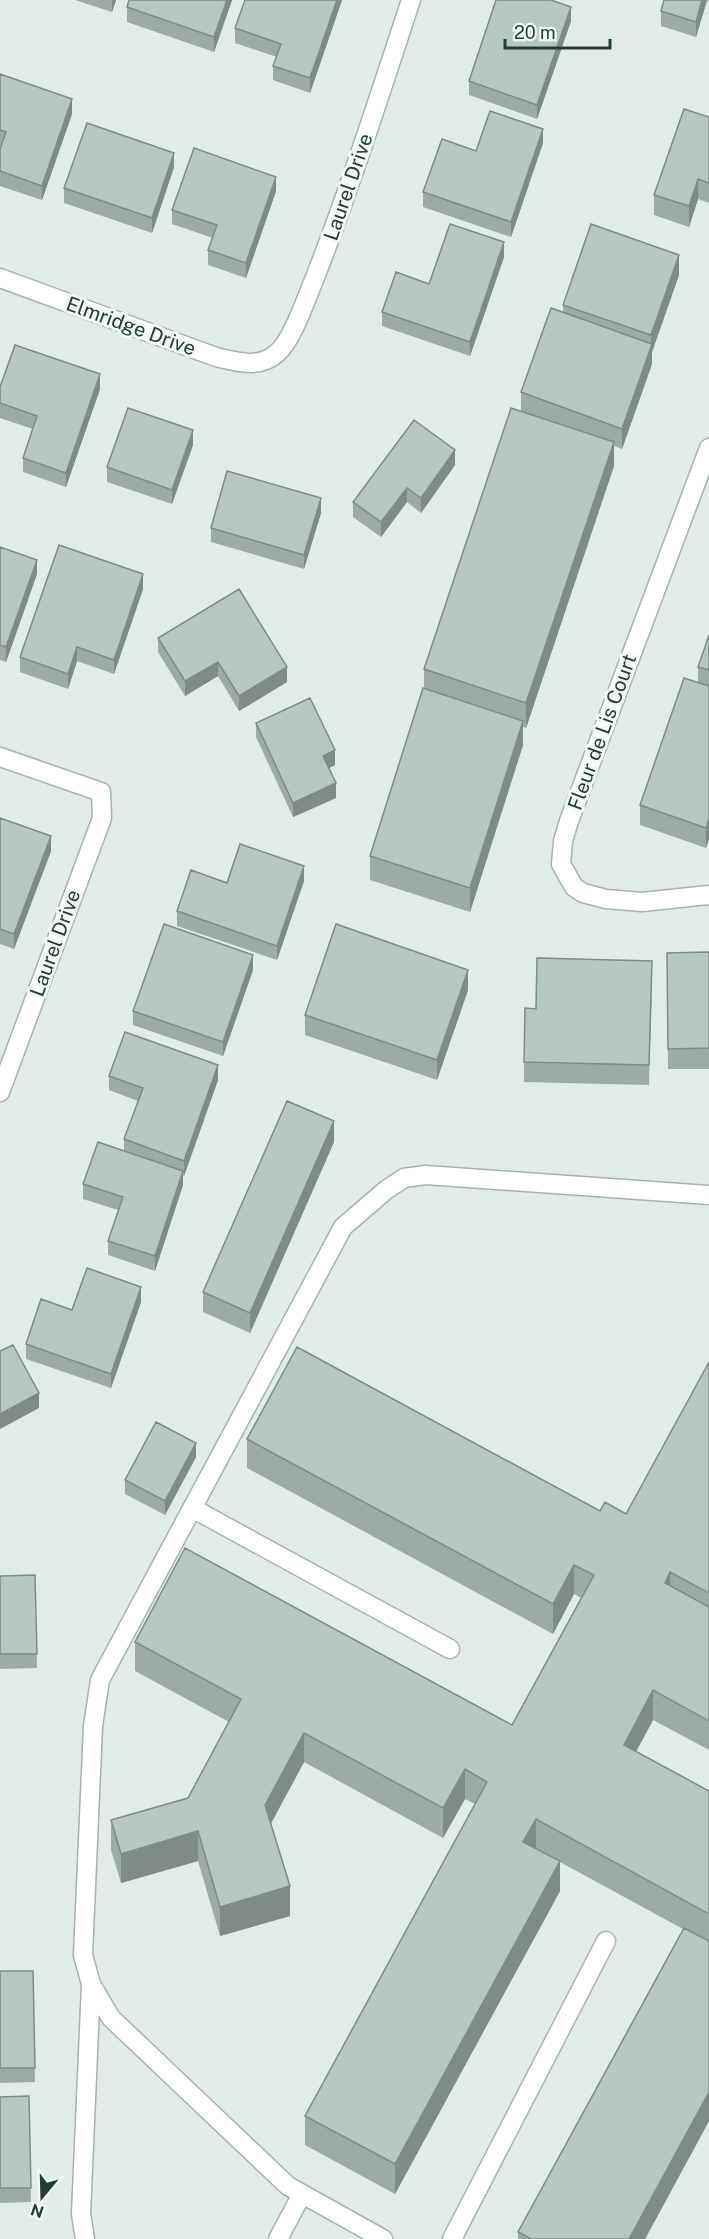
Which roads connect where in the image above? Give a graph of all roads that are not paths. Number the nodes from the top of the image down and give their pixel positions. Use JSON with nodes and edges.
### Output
{"nodes":[{"id":1,"x":411,"y":0,"type":"edge"},
{"id":2,"x":0,"y":278,"type":"edge"},
{"id":3,"x":263,"y":362,"type":"joint"},
{"id":4,"x":709,"y":448,"type":"edge"},
{"id":5,"x":0,"y":757,"type":"edge"},
{"id":6,"x":709,"y":895,"type":"edge"},
{"id":7,"x":0,"y":1092,"type":"edge"},
{"id":8,"x":709,"y":1195,"type":"edge"},
{"id":9,"x":192,"y":1508,"type":"junction"},
{"id":10,"x":450,"y":1649,"type":"dead end"},
{"id":11,"x":606,"y":1941,"type":"dead end"},
{"id":12,"x":91,"y":1984,"type":"junction"},
{"id":13,"x":302,"y":2194,"type":"junction"},
{"id":14,"x":85,"y":2239,"type":"edge"},
{"id":15,"x":278,"y":2239,"type":"edge"},
{"id":16,"x":383,"y":2239,"type":"edge"},
{"id":17,"x":452,"y":2239,"type":"edge"}],
"edges":[{"from":1,"to":3,"type":"street","name":"Laurel Drive"},
{"from":2,"to":3,"type":"street","name":"Elmridge Drive"},
{"from":4,"to":6,"type":"street","name":"Fleur de Lis Court"},
{"from":5,"to":7,"type":"street","name":"Laurel Drive"},
{"from":8,"to":9,"type":"street"},
{"from":9,"to":10,"type":"street"},
{"from":9,"to":12,"type":"street"},
{"from":11,"to":17,"type":"street"},
{"from":12,"to":13,"type":"street"},
{"from":12,"to":14,"type":"street"},
{"from":13,"to":15,"type":"street"},
{"from":13,"to":16,"type":"street"}]}
